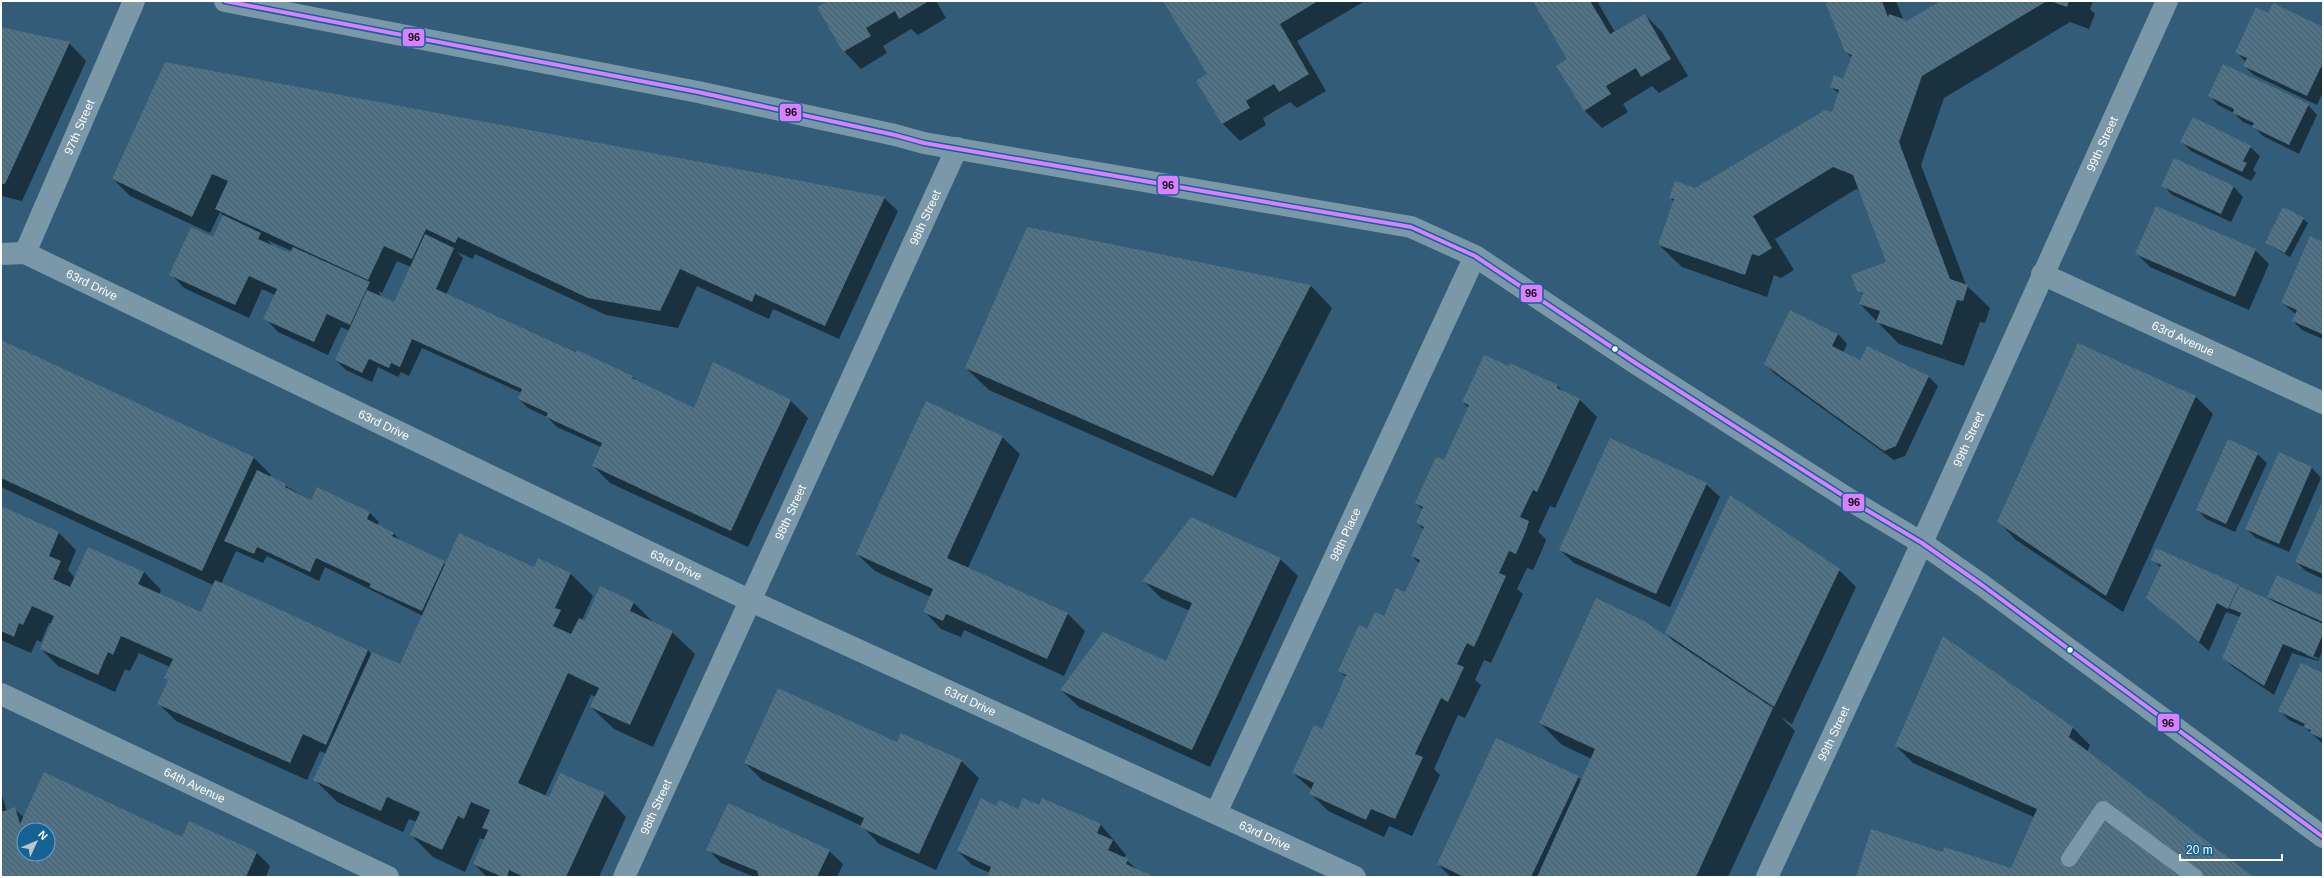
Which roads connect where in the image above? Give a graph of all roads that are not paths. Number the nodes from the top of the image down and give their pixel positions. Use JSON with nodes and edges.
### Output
{"nodes":[{"id":1,"x":134,"y":1,"type":"edge"},
{"id":2,"x":225,"y":1,"type":"edge"},
{"id":3,"x":2167,"y":1,"type":"edge"},
{"id":4,"x":957,"y":148,"type":"junction"},
{"id":5,"x":24,"y":253,"type":"junction"},
{"id":6,"x":1,"y":254,"type":"edge"},
{"id":7,"x":1475,"y":256,"type":"junction"},
{"id":8,"x":2042,"y":274,"type":"junction"},
{"id":9,"x":2323,"y":403,"type":"edge"},
{"id":10,"x":1922,"y":543,"type":"junction"},
{"id":11,"x":751,"y":601,"type":"junction"},
{"id":12,"x":1,"y":694,"type":"edge"},
{"id":13,"x":1216,"y":813,"type":"junction"},
{"id":14,"x":2323,"y":837,"type":"edge"},
{"id":15,"x":2069,"y":859,"type":"dead end"},
{"id":16,"x":388,"y":877,"type":"edge"},
{"id":17,"x":624,"y":877,"type":"edge"},
{"id":18,"x":1355,"y":877,"type":"edge"},
{"id":19,"x":1767,"y":877,"type":"edge"},
{"id":20,"x":2195,"y":877,"type":"edge"}],
"edges":[{"from":1,"to":5,"type":"street","name":"97th Street"},
{"from":2,"to":4,"type":"street"},
{"from":3,"to":8,"type":"street","name":"99th Street"},
{"from":4,"to":7,"type":"street"},
{"from":4,"to":11,"type":"street","name":"98th Street"},
{"from":5,"to":6,"type":"street","name":"63rd Drive"},
{"from":5,"to":11,"type":"street","name":"63rd Drive"},
{"from":7,"to":10,"type":"street"},
{"from":7,"to":13,"type":"street","name":"98th Place"},
{"from":8,"to":9,"type":"street","name":"63rd Avenue"},
{"from":8,"to":10,"type":"street","name":"99th Street"},
{"from":10,"to":14,"type":"street"},
{"from":10,"to":19,"type":"street","name":"99th Street"},
{"from":11,"to":13,"type":"street","name":"63rd Drive"},
{"from":11,"to":17,"type":"street","name":"98th Street"},
{"from":12,"to":16,"type":"street","name":"64th Avenue"},
{"from":13,"to":18,"type":"street","name":"63rd Drive"},
{"from":15,"to":20,"type":"lane"}]}
